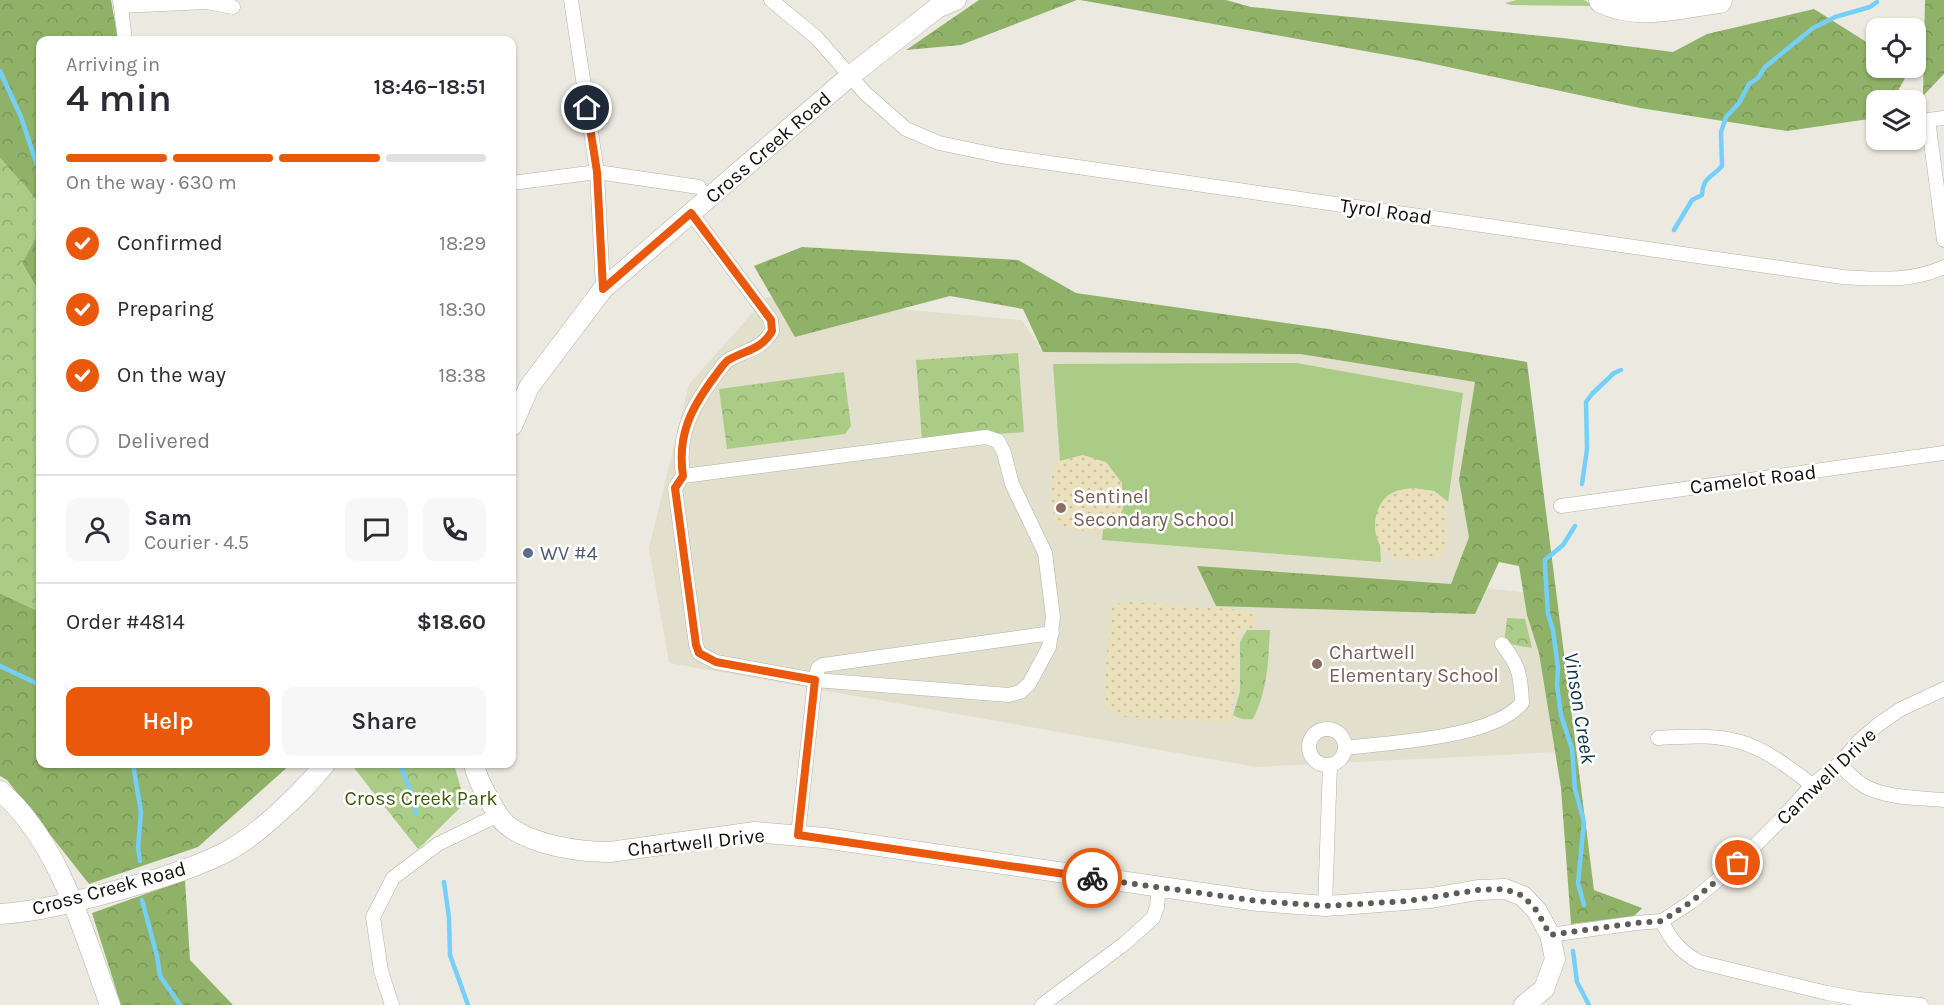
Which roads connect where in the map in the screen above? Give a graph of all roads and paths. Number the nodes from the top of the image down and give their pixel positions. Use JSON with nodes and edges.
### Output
{"nodes":[{"id":1,"x":571,"y":0,"type":"edge"},
{"id":2,"x":771,"y":0,"type":"edge"},
{"id":3,"x":956,"y":0,"type":"edge"},
{"id":4,"x":1602,"y":0,"type":"edge"},
{"id":5,"x":1719,"y":0,"type":"edge"},
{"id":6,"x":120,"y":3,"type":"edge"},
{"id":7,"x":233,"y":7,"type":"dead end"},
{"id":8,"x":124,"y":36,"type":"edge"},
{"id":9,"x":850,"y":76,"type":"junction"},
{"id":10,"x":1944,"y":118,"type":"edge"},
{"id":11,"x":597,"y":172,"type":"junction"},
{"id":12,"x":516,"y":182,"type":"edge"},
{"id":13,"x":699,"y":187,"type":"dead end"},
{"id":14,"x":691,"y":213,"type":"junction"},
{"id":15,"x":1944,"y":240,"type":"edge"},
{"id":16,"x":1944,"y":267,"type":"edge"},
{"id":17,"x":603,"y":289,"type":"junction"},
{"id":18,"x":516,"y":416,"type":"edge"},
{"id":19,"x":1944,"y":453,"type":"edge"},
{"id":20,"x":683,"y":476,"type":"junction"},
{"id":21,"x":1562,"y":506,"type":"dead end"},
{"id":22,"x":1052,"y":633,"type":"junction"},
{"id":23,"x":1502,"y":644,"type":"dead end"},
{"id":24,"x":815,"y":680,"type":"junction"},
{"id":25,"x":1944,"y":689,"type":"edge"},
{"id":26,"x":1658,"y":738,"type":"dead end"},
{"id":27,"x":1345,"y":748,"type":"junction"},
{"id":28,"x":1839,"y":764,"type":"junction"},
{"id":29,"x":1330,"y":765,"type":"junction"},
{"id":30,"x":322,"y":768,"type":"edge"},
{"id":31,"x":475,"y":768,"type":"edge"},
{"id":32,"x":1812,"y":785,"type":"junction"},
{"id":33,"x":0,"y":791,"type":"edge"},
{"id":34,"x":1944,"y":801,"type":"edge"},
{"id":35,"x":498,"y":815,"type":"junction"},
{"id":36,"x":798,"y":835,"type":"junction"},
{"id":37,"x":1159,"y":886,"type":"junction"},
{"id":38,"x":72,"y":903,"type":"junction"},
{"id":39,"x":1325,"y":906,"type":"junction"},
{"id":40,"x":0,"y":914,"type":"edge"},
{"id":41,"x":1662,"y":921,"type":"junction"},
{"id":42,"x":1550,"y":935,"type":"junction"},
{"id":43,"x":110,"y":1005,"type":"edge"},
{"id":44,"x":392,"y":1005,"type":"edge"},
{"id":45,"x":1042,"y":1005,"type":"edge"},
{"id":46,"x":1524,"y":1005,"type":"edge"},
{"id":47,"x":1921,"y":1005,"type":"edge"}],
"edges":[{"from":1,"to":11,"type":"street"},
{"from":2,"to":9,"type":"street","name":"Tyrol Road"},
{"from":3,"to":9,"type":"street","name":"Cross Creek Road"},
{"from":4,"to":5,"type":"highway"},
{"from":6,"to":7,"type":"street"},
{"from":6,"to":8,"type":"street"},
{"from":9,"to":14,"type":"street","name":"Cross Creek Road"},
{"from":9,"to":16,"type":"street","name":"Tyrol Road"},
{"from":10,"to":15,"type":"street"},
{"from":11,"to":12,"type":"street"},
{"from":11,"to":13,"type":"street"},
{"from":11,"to":17,"type":"street"},
{"from":14,"to":17,"type":"street","name":"Cross Creek Road"},
{"from":14,"to":20,"type":"street"},
{"from":17,"to":18,"type":"street","name":"Cross Creek Road"},
{"from":19,"to":21,"type":"street","name":"Camelot Road"},
{"from":20,"to":22,"type":"street"},
{"from":20,"to":24,"type":"street"},
{"from":22,"to":24,"type":"street"},
{"from":22,"to":24,"type":"street"},
{"from":23,"to":27,"type":"street"},
{"from":24,"to":36,"type":"street"},
{"from":25,"to":28,"type":"street","name":"Camwell Drive"},
{"from":26,"to":32,"type":"street"},
{"from":27,"to":29,"type":"street"},
{"from":27,"to":29,"type":"street"},
{"from":28,"to":32,"type":"street","name":"Camwell Drive"},
{"from":28,"to":34,"type":"street"},
{"from":29,"to":39,"type":"street"},
{"from":30,"to":38,"type":"street","name":"Cross Creek Road"},
{"from":31,"to":35,"type":"street"},
{"from":32,"to":41,"type":"street","name":"Camwell Drive"},
{"from":33,"to":38,"type":"street"},
{"from":35,"to":36,"type":"street","name":"Chartwell Drive"},
{"from":35,"to":44,"type":"street"},
{"from":36,"to":37,"type":"street","name":"Chartwell Drive"},
{"from":37,"to":39,"type":"street","name":"Chartwell Drive"},
{"from":37,"to":45,"type":"street"},
{"from":38,"to":40,"type":"street","name":"Cross Creek Road"},
{"from":38,"to":43,"type":"street"},
{"from":39,"to":42,"type":"street","name":"Chartwell Drive"},
{"from":41,"to":42,"type":"street"},
{"from":41,"to":47,"type":"street"},
{"from":42,"to":46,"type":"street","name":"Chartwell Drive"}]}
